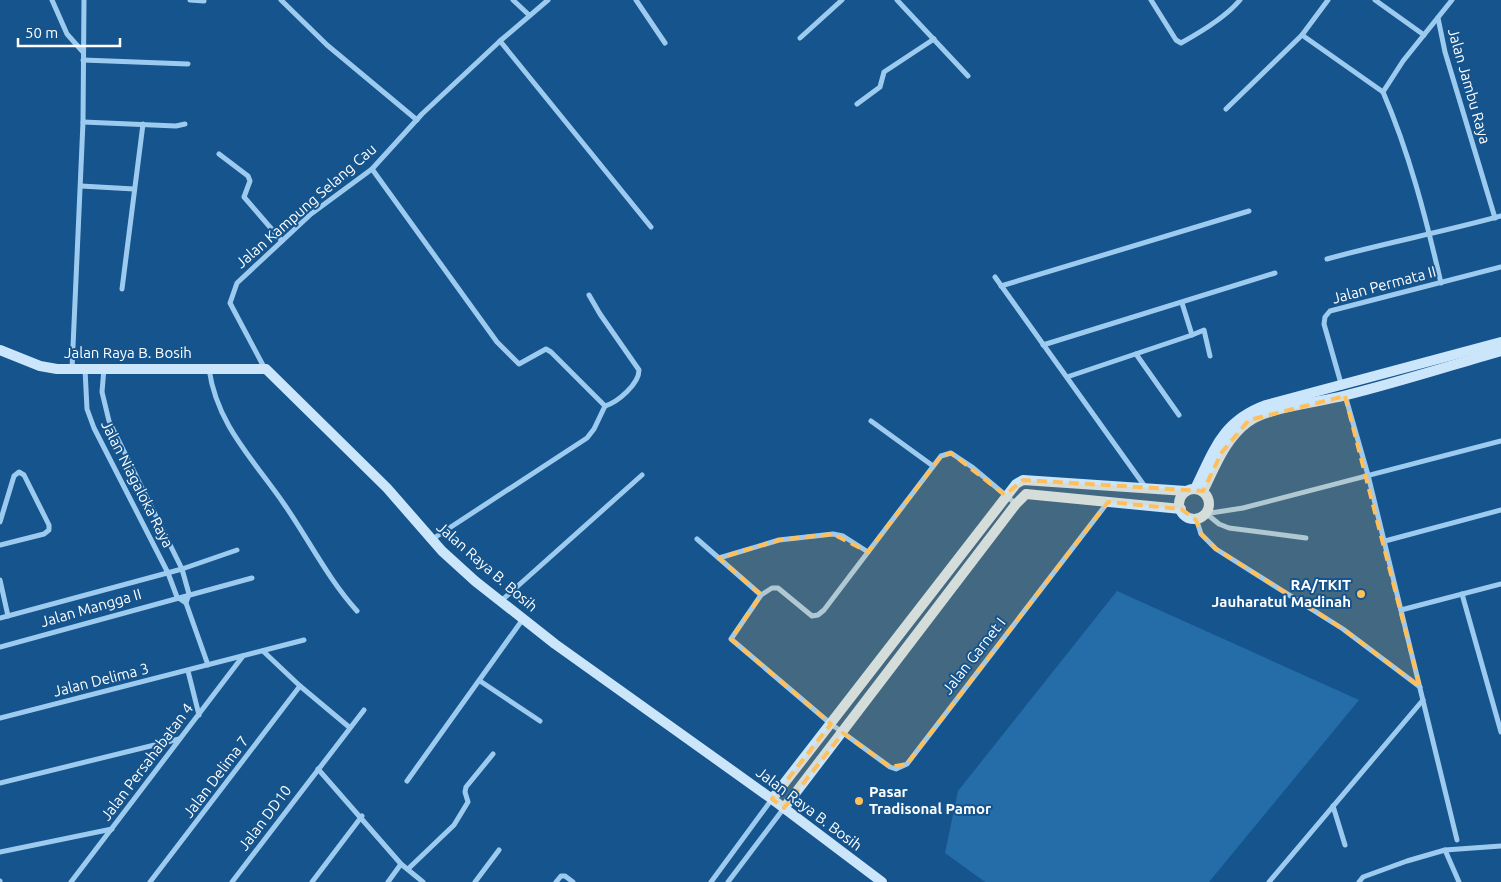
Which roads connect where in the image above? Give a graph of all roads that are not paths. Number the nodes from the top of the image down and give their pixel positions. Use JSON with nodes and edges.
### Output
{"nodes":[{"id":1,"x":52,"y":0,"type":"edge"},
{"id":2,"x":84,"y":0,"type":"edge"},
{"id":3,"x":190,"y":0,"type":"edge"},
{"id":4,"x":204,"y":0,"type":"edge"},
{"id":5,"x":281,"y":0,"type":"edge"},
{"id":6,"x":513,"y":0,"type":"edge"},
{"id":7,"x":548,"y":0,"type":"edge"},
{"id":8,"x":636,"y":0,"type":"edge"},
{"id":9,"x":842,"y":0,"type":"edge"},
{"id":10,"x":897,"y":0,"type":"edge"},
{"id":11,"x":1150,"y":0,"type":"edge"},
{"id":12,"x":1240,"y":0,"type":"edge"},
{"id":13,"x":1328,"y":0,"type":"edge"},
{"id":14,"x":1376,"y":0,"type":"edge"},
{"id":15,"x":1452,"y":0,"type":"edge"},
{"id":16,"x":529,"y":15,"type":"junction"},
{"id":17,"x":1438,"y":18,"type":"junction"},
{"id":18,"x":1302,"y":35,"type":"junction"},
{"id":19,"x":1424,"y":35,"type":"junction"},
{"id":20,"x":800,"y":38,"type":"dead end"},
{"id":21,"x":934,"y":39,"type":"junction"},
{"id":22,"x":500,"y":41,"type":"junction"},
{"id":23,"x":665,"y":43,"type":"dead end"},
{"id":24,"x":83,"y":52,"type":"junction"},
{"id":25,"x":83,"y":60,"type":"junction"},
{"id":26,"x":188,"y":64,"type":"dead end"},
{"id":27,"x":968,"y":76,"type":"dead end"},
{"id":28,"x":1382,"y":92,"type":"junction"},
{"id":29,"x":857,"y":104,"type":"dead end"},
{"id":30,"x":1226,"y":109,"type":"dead end"},
{"id":31,"x":417,"y":120,"type":"junction"},
{"id":32,"x":83,"y":122,"type":"junction"},
{"id":33,"x":143,"y":124,"type":"junction"},
{"id":34,"x":185,"y":124,"type":"dead end"},
{"id":35,"x":219,"y":154,"type":"dead end"},
{"id":36,"x":372,"y":169,"type":"junction"},
{"id":37,"x":81,"y":186,"type":"junction"},
{"id":38,"x":134,"y":189,"type":"junction"},
{"id":39,"x":1249,"y":211,"type":"dead end"},
{"id":40,"x":1498,"y":217,"type":"edge"},
{"id":41,"x":651,"y":227,"type":"dead end"},
{"id":42,"x":1430,"y":235,"type":"junction"},
{"id":43,"x":282,"y":241,"type":"junction"},
{"id":44,"x":1327,"y":259,"type":"dead end"},
{"id":45,"x":1501,"y":267,"type":"edge"},
{"id":46,"x":1275,"y":273,"type":"dead end"},
{"id":47,"x":995,"y":277,"type":"dead end"},
{"id":48,"x":1441,"y":283,"type":"junction"},
{"id":49,"x":1001,"y":286,"type":"junction"},
{"id":50,"x":122,"y":289,"type":"dead end"},
{"id":51,"x":589,"y":294,"type":"dead end"},
{"id":52,"x":1182,"y":303,"type":"junction"},
{"id":53,"x":1192,"y":335,"type":"junction"},
{"id":54,"x":1501,"y":342,"type":"edge"},
{"id":55,"x":1043,"y":345,"type":"junction"},
{"id":56,"x":0,"y":350,"type":"edge"},
{"id":57,"x":1501,"y":352,"type":"edge"},
{"id":58,"x":1136,"y":354,"type":"junction"},
{"id":59,"x":1471,"y":355,"type":"junction"},
{"id":60,"x":1210,"y":356,"type":"dead end"},
{"id":61,"x":85,"y":368,"type":"junction"},
{"id":62,"x":104,"y":368,"type":"junction"},
{"id":63,"x":209,"y":368,"type":"junction"},
{"id":64,"x":72,"y":369,"type":"junction"},
{"id":65,"x":266,"y":369,"type":"junction"},
{"id":66,"x":1067,"y":377,"type":"junction"},
{"id":67,"x":1343,"y":391,"type":"junction"},
{"id":68,"x":605,"y":406,"type":"junction"},
{"id":69,"x":1179,"y":415,"type":"dead end"},
{"id":70,"x":871,"y":421,"type":"dead end"},
{"id":71,"x":1501,"y":441,"type":"edge"},
{"id":72,"x":933,"y":466,"type":"junction"},
{"id":73,"x":642,"y":475,"type":"dead end"},
{"id":74,"x":1368,"y":475,"type":"junction"},
{"id":75,"x":1148,"y":490,"type":"junction"},
{"id":76,"x":1194,"y":490,"type":"junction"},
{"id":77,"x":1005,"y":496,"type":"junction"},
{"id":78,"x":1108,"y":502,"type":"junction"},
{"id":79,"x":1016,"y":504,"type":"junction"},
{"id":80,"x":1181,"y":509,"type":"junction"},
{"id":81,"x":1501,"y":510,"type":"edge"},
{"id":82,"x":1203,"y":516,"type":"junction"},
{"id":83,"x":0,"y":522,"type":"edge"},
{"id":84,"x":1306,"y":538,"type":"dead end"},
{"id":85,"x":697,"y":539,"type":"dead end"},
{"id":86,"x":431,"y":540,"type":"junction"},
{"id":87,"x":1385,"y":541,"type":"junction"},
{"id":88,"x":0,"y":545,"type":"edge"},
{"id":89,"x":237,"y":550,"type":"dead end"},
{"id":90,"x":868,"y":552,"type":"junction"},
{"id":91,"x":719,"y":558,"type":"junction"},
{"id":92,"x":182,"y":569,"type":"junction"},
{"id":93,"x":168,"y":573,"type":"junction"},
{"id":94,"x":252,"y":578,"type":"dead end"},
{"id":95,"x":0,"y":580,"type":"edge"},
{"id":96,"x":1501,"y":584,"type":"edge"},
{"id":97,"x":189,"y":594,"type":"junction"},
{"id":98,"x":761,"y":594,"type":"junction"},
{"id":99,"x":1462,"y":594,"type":"junction"},
{"id":100,"x":177,"y":597,"type":"junction"},
{"id":101,"x":927,"y":598,"type":"junction"},
{"id":102,"x":501,"y":602,"type":"junction"},
{"id":103,"x":186,"y":603,"type":"junction"},
{"id":104,"x":938,"y":607,"type":"junction"},
{"id":105,"x":1401,"y":610,"type":"junction"},
{"id":106,"x":357,"y":612,"type":"dead end"},
{"id":107,"x":8,"y":616,"type":"junction"},
{"id":108,"x":0,"y":618,"type":"edge"},
{"id":109,"x":523,"y":619,"type":"junction"},
{"id":110,"x":304,"y":640,"type":"dead end"},
{"id":111,"x":0,"y":647,"type":"edge"},
{"id":112,"x":263,"y":651,"type":"junction"},
{"id":113,"x":243,"y":656,"type":"junction"},
{"id":114,"x":208,"y":665,"type":"junction"},
{"id":115,"x":188,"y":671,"type":"junction"},
{"id":116,"x":480,"y":682,"type":"junction"},
{"id":117,"x":300,"y":686,"type":"junction"},
{"id":118,"x":1420,"y":687,"type":"junction"},
{"id":119,"x":1423,"y":700,"type":"junction"},
{"id":120,"x":364,"y":710,"type":"dead end"},
{"id":121,"x":198,"y":715,"type":"junction"},
{"id":122,"x":0,"y":718,"type":"edge"},
{"id":123,"x":540,"y":721,"type":"dead end"},
{"id":124,"x":831,"y":724,"type":"junction"},
{"id":125,"x":349,"y":727,"type":"junction"},
{"id":126,"x":843,"y":732,"type":"junction"},
{"id":127,"x":1501,"y":732,"type":"edge"},
{"id":128,"x":180,"y":739,"type":"junction"},
{"id":129,"x":493,"y":754,"type":"dead end"},
{"id":130,"x":318,"y":769,"type":"junction"},
{"id":131,"x":406,"y":781,"type":"dead end"},
{"id":132,"x":0,"y":783,"type":"edge"},
{"id":133,"x":772,"y":799,"type":"junction"},
{"id":134,"x":1333,"y":806,"type":"junction"},
{"id":135,"x":784,"y":808,"type":"junction"},
{"id":136,"x":362,"y":816,"type":"junction"},
{"id":137,"x":112,"y":828,"type":"junction"},
{"id":138,"x":1457,"y":840,"type":"dead end"},
{"id":139,"x":1345,"y":845,"type":"dead end"},
{"id":140,"x":1501,"y":846,"type":"edge"},
{"id":141,"x":499,"y":850,"type":"dead end"},
{"id":142,"x":1445,"y":850,"type":"junction"},
{"id":143,"x":0,"y":852,"type":"edge"},
{"id":144,"x":401,"y":864,"type":"junction"},
{"id":145,"x":408,"y":869,"type":"junction"},
{"id":146,"x":71,"y":882,"type":"edge"},
{"id":147,"x":150,"y":882,"type":"edge"},
{"id":148,"x":232,"y":882,"type":"edge"},
{"id":149,"x":312,"y":882,"type":"edge"},
{"id":150,"x":388,"y":882,"type":"edge"},
{"id":151,"x":423,"y":882,"type":"edge"},
{"id":152,"x":475,"y":882,"type":"edge"},
{"id":153,"x":556,"y":882,"type":"edge"},
{"id":154,"x":573,"y":882,"type":"edge"},
{"id":155,"x":711,"y":882,"type":"edge"},
{"id":156,"x":728,"y":882,"type":"edge"},
{"id":157,"x":882,"y":882,"type":"edge"},
{"id":158,"x":1268,"y":882,"type":"edge"},
{"id":159,"x":1359,"y":882,"type":"edge"},
{"id":160,"x":1459,"y":882,"type":"edge"}],
"edges":[{"from":1,"to":24,"type":"street"},
{"from":2,"to":24,"type":"street"},
{"from":3,"to":4,"type":"street"},
{"from":5,"to":31,"type":"street"},
{"from":6,"to":16,"type":"street"},
{"from":7,"to":16,"type":"street","name":"Jalan Kampung Selang Cau"},
{"from":8,"to":23,"type":"street"},
{"from":9,"to":20,"type":"street"},
{"from":10,"to":21,"type":"street"},
{"from":11,"to":12,"type":"street"},
{"from":13,"to":18,"type":"street"},
{"from":14,"to":19,"type":"street","name":"Jalan Jambu Raya"},
{"from":15,"to":17,"type":"street"},
{"from":16,"to":22,"type":"street","name":"Jalan Kampung Selang Cau"},
{"from":17,"to":19,"type":"street"},
{"from":17,"to":40,"type":"street","name":"Jalan Jambu Raya"},
{"from":18,"to":28,"type":"street"},
{"from":18,"to":30,"type":"street"},
{"from":19,"to":28,"type":"street"},
{"from":21,"to":27,"type":"street"},
{"from":21,"to":29,"type":"street"},
{"from":22,"to":31,"type":"street","name":"Jalan Kampung Selang Cau"},
{"from":22,"to":41,"type":"street"},
{"from":24,"to":25,"type":"street"},
{"from":25,"to":26,"type":"street"},
{"from":25,"to":32,"type":"street"},
{"from":28,"to":42,"type":"street"},
{"from":31,"to":36,"type":"street","name":"Jalan Kampung Selang Cau"},
{"from":32,"to":33,"type":"street"},
{"from":32,"to":37,"type":"street"},
{"from":33,"to":34,"type":"street"},
{"from":33,"to":38,"type":"street"},
{"from":35,"to":43,"type":"street"},
{"from":36,"to":43,"type":"street","name":"Jalan Kampung Selang Cau"},
{"from":36,"to":68,"type":"street"},
{"from":37,"to":38,"type":"street"},
{"from":37,"to":64,"type":"street"},
{"from":38,"to":50,"type":"street"},
{"from":39,"to":49,"type":"street"},
{"from":40,"to":42,"type":"street"},
{"from":42,"to":44,"type":"street"},
{"from":42,"to":48,"type":"street"},
{"from":43,"to":65,"type":"street","name":"Jalan Kampung Selang Cau"},
{"from":45,"to":48,"type":"street","name":"Jalan Permata II"},
{"from":46,"to":52,"type":"street"},
{"from":47,"to":49,"type":"street"},
{"from":48,"to":67,"type":"street","name":"Jalan Permata II"},
{"from":49,"to":55,"type":"street"},
{"from":51,"to":68,"type":"street"},
{"from":52,"to":53,"type":"street"},
{"from":52,"to":55,"type":"street"},
{"from":53,"to":58,"type":"street"},
{"from":53,"to":60,"type":"street"},
{"from":54,"to":59,"type":"street"},
{"from":55,"to":66,"type":"street"},
{"from":56,"to":64,"type":"street","name":"Jalan Raya B. Bosih"},
{"from":57,"to":59,"type":"street"},
{"from":58,"to":66,"type":"street"},
{"from":58,"to":69,"type":"street"},
{"from":59,"to":67,"type":"street"},
{"from":61,"to":62,"type":"street","name":"Jalan Raya B. Bosih"},
{"from":61,"to":64,"type":"street","name":"Jalan Raya B. Bosih"},
{"from":61,"to":93,"type":"street","name":"Jalan Niagaloka Raya"},
{"from":62,"to":63,"type":"street","name":"Jalan Raya B. Bosih"},
{"from":62,"to":92,"type":"street","name":"Jalan Niagaloka Raya"},
{"from":63,"to":65,"type":"street","name":"Jalan Raya B. Bosih"},
{"from":63,"to":106,"type":"street"},
{"from":65,"to":86,"type":"street","name":"Jalan Raya B. Bosih"},
{"from":66,"to":75,"type":"street"},
{"from":67,"to":74,"type":"street"},
{"from":67,"to":76,"type":"street"},
{"from":68,"to":86,"type":"street"},
{"from":70,"to":72,"type":"street"},
{"from":71,"to":74,"type":"street"},
{"from":72,"to":77,"type":"street"},
{"from":72,"to":90,"type":"street"},
{"from":73,"to":102,"type":"street"},
{"from":74,"to":82,"type":"street"},
{"from":74,"to":87,"type":"street"},
{"from":75,"to":76,"type":"street"},
{"from":75,"to":77,"type":"street"},
{"from":76,"to":80,"type":"street"},
{"from":76,"to":82,"type":"street"},
{"from":77,"to":79,"type":"street"},
{"from":77,"to":101,"type":"street"},
{"from":78,"to":79,"type":"street"},
{"from":78,"to":80,"type":"street"},
{"from":78,"to":126,"type":"street","name":"Jalan Garnet I"},
{"from":79,"to":104,"type":"street"},
{"from":80,"to":82,"type":"street"},
{"from":81,"to":87,"type":"street"},
{"from":82,"to":84,"type":"street"},
{"from":82,"to":118,"type":"street"},
{"from":83,"to":88,"type":"street"},
{"from":85,"to":91,"type":"street"},
{"from":86,"to":102,"type":"street","name":"Jalan Raya B. Bosih"},
{"from":87,"to":105,"type":"street"},
{"from":89,"to":92,"type":"street","name":"Jalan Mangga II"},
{"from":90,"to":91,"type":"street"},
{"from":90,"to":98,"type":"street"},
{"from":91,"to":98,"type":"street"},
{"from":92,"to":93,"type":"street","name":"Jalan Mangga II"},
{"from":92,"to":97,"type":"street","name":"Jalan Niagaloka Raya"},
{"from":93,"to":100,"type":"street","name":"Jalan Niagaloka Raya"},
{"from":93,"to":107,"type":"street","name":"Jalan Mangga II"},
{"from":94,"to":97,"type":"street","name":"Jalan Mangga II"},
{"from":95,"to":107,"type":"street"},
{"from":96,"to":99,"type":"street"},
{"from":97,"to":100,"type":"street","name":"Jalan Mangga II"},
{"from":97,"to":103,"type":"street"},
{"from":98,"to":124,"type":"street","name":"Jalan Garnet I"},
{"from":99,"to":105,"type":"street"},
{"from":99,"to":127,"type":"street"},
{"from":100,"to":103,"type":"street"},
{"from":100,"to":111,"type":"street","name":"Jalan Mangga II"},
{"from":101,"to":104,"type":"street"},
{"from":101,"to":124,"type":"street"},
{"from":102,"to":109,"type":"street","name":"Jalan Raya B. Bosih"},
{"from":103,"to":114,"type":"street"},
{"from":104,"to":126,"type":"street"},
{"from":105,"to":118,"type":"street"},
{"from":107,"to":108,"type":"street","name":"Jalan Mangga II"},
{"from":109,"to":116,"type":"street"},
{"from":109,"to":133,"type":"street","name":"Jalan Raya B. Bosih"},
{"from":110,"to":112,"type":"street","name":"Jalan Delima 3"},
{"from":112,"to":113,"type":"street","name":"Jalan Delima 3"},
{"from":112,"to":117,"type":"street"},
{"from":113,"to":114,"type":"street","name":"Jalan Delima 3"},
{"from":113,"to":121,"type":"street","name":"Jalan Persahabatan 4"},
{"from":114,"to":115,"type":"street","name":"Jalan Delima 3"},
{"from":115,"to":121,"type":"street"},
{"from":115,"to":122,"type":"street","name":"Jalan Delima 3"},
{"from":116,"to":123,"type":"street"},
{"from":116,"to":131,"type":"street"},
{"from":117,"to":125,"type":"street"},
{"from":117,"to":147,"type":"street","name":"Jalan Delima 7"},
{"from":118,"to":119,"type":"street"},
{"from":119,"to":134,"type":"street"},
{"from":119,"to":138,"type":"street"},
{"from":120,"to":125,"type":"street","name":"Jalan DD10"},
{"from":121,"to":128,"type":"street","name":"Jalan Persahabatan 4"},
{"from":124,"to":126,"type":"street","name":"Jalan Garnet I"},
{"from":124,"to":133,"type":"street"},
{"from":125,"to":130,"type":"street","name":"Jalan DD10"},
{"from":126,"to":135,"type":"street"},
{"from":128,"to":132,"type":"street"},
{"from":128,"to":137,"type":"street","name":"Jalan Persahabatan 4"},
{"from":129,"to":145,"type":"street"},
{"from":130,"to":136,"type":"street"},
{"from":130,"to":148,"type":"street","name":"Jalan DD10"},
{"from":133,"to":135,"type":"street","name":"Jalan Raya B. Bosih"},
{"from":133,"to":155,"type":"street"},
{"from":134,"to":139,"type":"street"},
{"from":134,"to":158,"type":"street"},
{"from":135,"to":156,"type":"street"},
{"from":135,"to":157,"type":"street","name":"Jalan Raya B. Bosih"},
{"from":136,"to":144,"type":"street"},
{"from":136,"to":149,"type":"street"},
{"from":137,"to":143,"type":"street"},
{"from":137,"to":146,"type":"street","name":"Jalan Persahabatan 4"},
{"from":140,"to":142,"type":"street"},
{"from":141,"to":152,"type":"street"},
{"from":142,"to":159,"type":"street"},
{"from":142,"to":160,"type":"street"},
{"from":144,"to":145,"type":"street"},
{"from":144,"to":150,"type":"street"},
{"from":145,"to":151,"type":"street"},
{"from":153,"to":154,"type":"street"}]}
